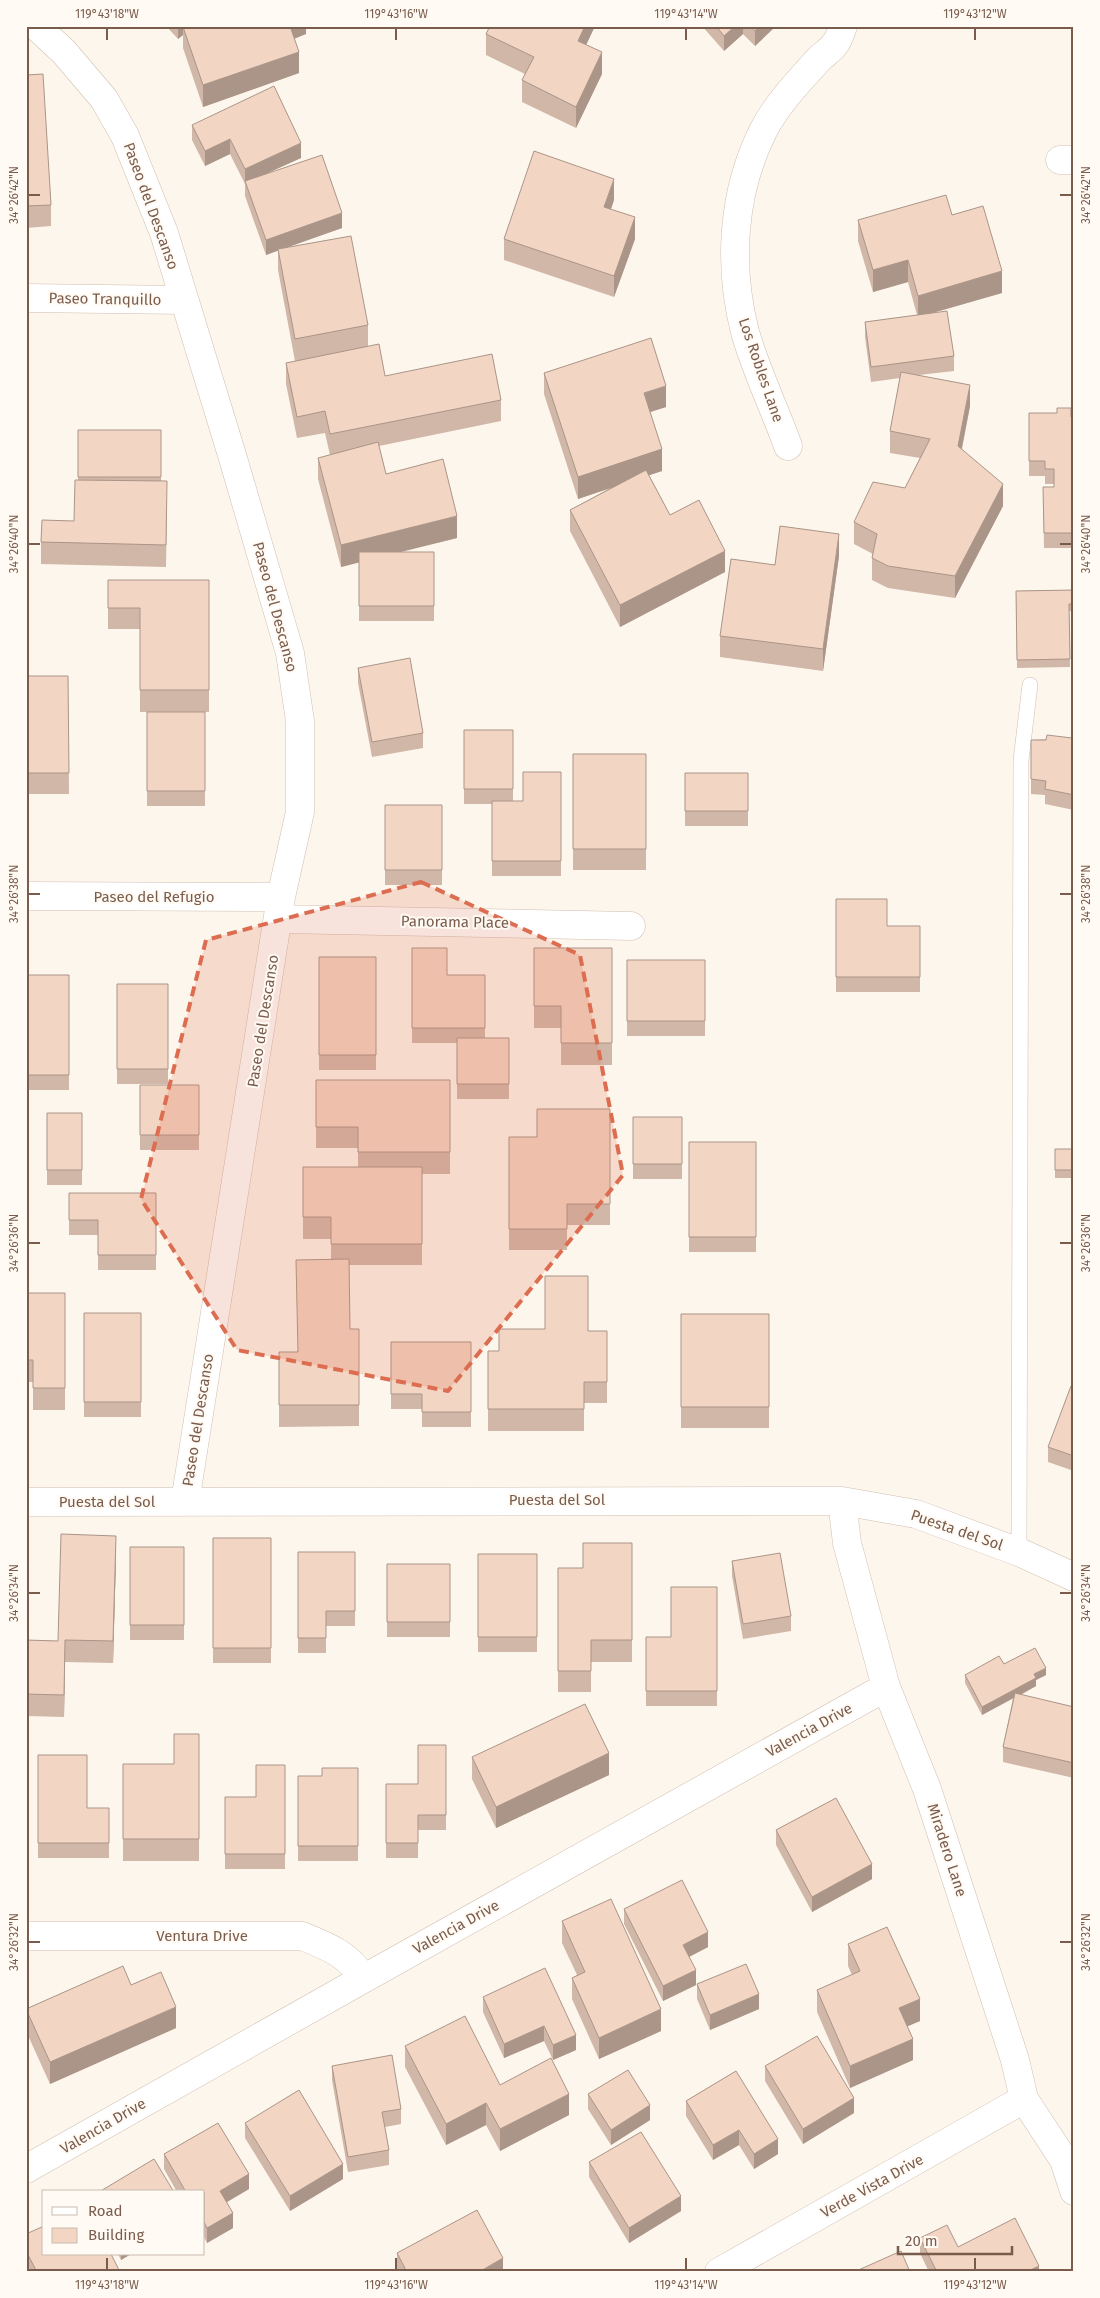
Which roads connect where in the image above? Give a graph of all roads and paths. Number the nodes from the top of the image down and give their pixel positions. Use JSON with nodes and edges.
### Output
{"nodes":[{"id":1,"x":36,"y":26,"type":"edge"},
{"id":2,"x":843,"y":26,"type":"edge"},
{"id":3,"x":26,"y":298,"type":"edge"},
{"id":4,"x":184,"y":300,"type":"junction"},
{"id":5,"x":788,"y":446,"type":"dead end"},
{"id":6,"x":1030,"y":685,"type":"dead end"},
{"id":7,"x":26,"y":896,"type":"edge"},
{"id":8,"x":280,"y":908,"type":"junction"},
{"id":9,"x":631,"y":926,"type":"dead end"},
{"id":10,"x":842,"y":1501,"type":"junction"},
{"id":11,"x":26,"y":1502,"type":"edge"},
{"id":12,"x":185,"y":1502,"type":"junction"},
{"id":13,"x":1019,"y":1552,"type":"junction"},
{"id":14,"x":1074,"y":1577,"type":"edge"},
{"id":15,"x":886,"y":1687,"type":"junction"},
{"id":16,"x":26,"y":1936,"type":"edge"},
{"id":17,"x":363,"y":1979,"type":"junction"},
{"id":18,"x":1024,"y":2099,"type":"junction"},
{"id":19,"x":26,"y":2169,"type":"edge"},
{"id":20,"x":1074,"y":2191,"type":"edge"},
{"id":21,"x":719,"y":2272,"type":"edge"}],
"edges":[{"from":1,"to":4,"type":"street","name":"Paseo del Descanso"},
{"from":2,"to":5,"type":"street","name":"Los Robles Lane"},
{"from":3,"to":4,"type":"street","name":"Paseo Tranquillo"},
{"from":4,"to":8,"type":"street","name":"Paseo del Descanso"},
{"from":6,"to":13,"type":"lane"},
{"from":7,"to":8,"type":"street","name":"Paseo del Refugio"},
{"from":8,"to":9,"type":"street","name":"Panorama Place"},
{"from":8,"to":12,"type":"street","name":"Paseo del Descanso"},
{"from":10,"to":12,"type":"street","name":"Puesta del Sol"},
{"from":10,"to":13,"type":"street","name":"Puesta del Sol"},
{"from":10,"to":15,"type":"street","name":"Miradero Lane"},
{"from":11,"to":12,"type":"street","name":"Puesta del Sol"},
{"from":13,"to":14,"type":"street","name":"Puesta del Sol"},
{"from":15,"to":17,"type":"street","name":"Valencia Drive"},
{"from":15,"to":18,"type":"street","name":"Miradero Lane"},
{"from":16,"to":17,"type":"street","name":"Ventura Drive"},
{"from":17,"to":19,"type":"street","name":"Valencia Drive"},
{"from":18,"to":20,"type":"street","name":"Miradero Lane"},
{"from":18,"to":21,"type":"street","name":"Verde Vista Drive"}]}
